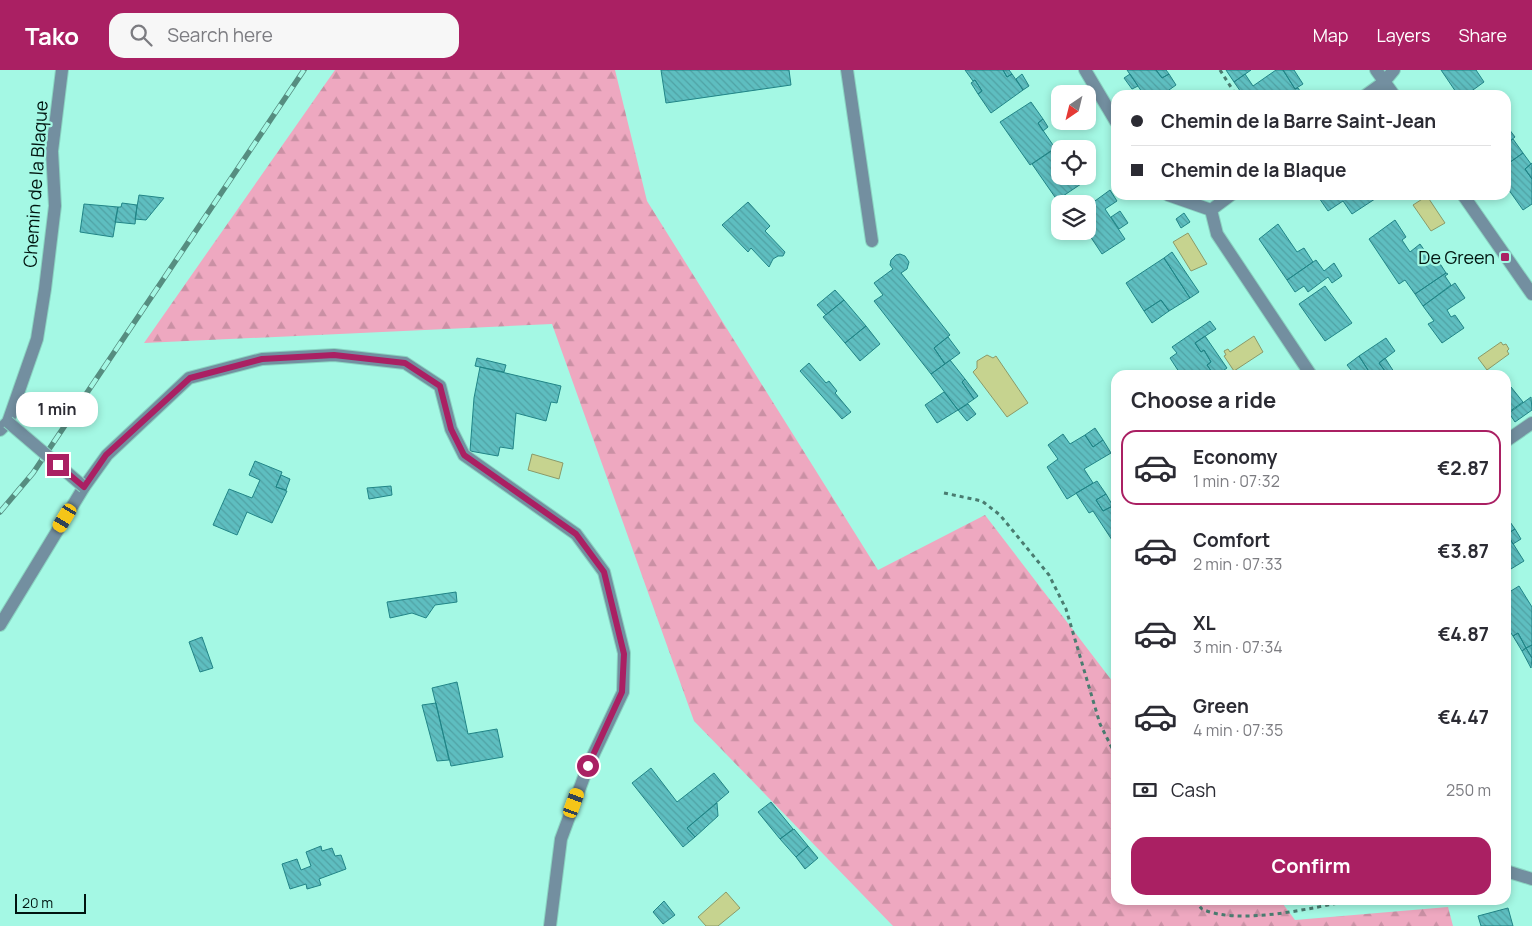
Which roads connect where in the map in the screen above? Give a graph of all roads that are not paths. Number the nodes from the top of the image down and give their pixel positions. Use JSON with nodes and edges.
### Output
{"nodes":[{"id":1,"x":62,"y":70,"type":"edge"},
{"id":2,"x":847,"y":70,"type":"edge"},
{"id":3,"x":1376,"y":70,"type":"edge"},
{"id":4,"x":1394,"y":70,"type":"edge"},
{"id":5,"x":1088,"y":71,"type":"edge"},
{"id":6,"x":1384,"y":82,"type":"junction"},
{"id":7,"x":1373,"y":90,"type":"edge"},
{"id":8,"x":1390,"y":90,"type":"edge"},
{"id":9,"x":1111,"y":113,"type":"edge"},
{"id":10,"x":1182,"y":200,"type":"edge"},
{"id":11,"x":1224,"y":200,"type":"edge"},
{"id":12,"x":1466,"y":200,"type":"edge"},
{"id":13,"x":1211,"y":210,"type":"junction"},
{"id":14,"x":872,"y":241,"type":"dead end"},
{"id":15,"x":1532,"y":294,"type":"edge"},
{"id":16,"x":1308,"y":370,"type":"edge"},
{"id":17,"x":1532,"y":423,"type":"edge"},
{"id":18,"x":4,"y":426,"type":"edge"},
{"id":19,"x":1511,"y":438,"type":"edge"},
{"id":20,"x":84,"y":487,"type":"junction"},
{"id":21,"x":0,"y":626,"type":"edge"},
{"id":22,"x":1511,"y":873,"type":"edge"},
{"id":23,"x":1532,"y":879,"type":"edge"},
{"id":24,"x":550,"y":926,"type":"edge"}],
"edges":[{"from":1,"to":18,"type":"street","name":"Chemin de la Blaque"},
{"from":2,"to":14,"type":"street"},
{"from":3,"to":6,"type":"street"},
{"from":4,"to":6,"type":"street"},
{"from":5,"to":9,"type":"street"},
{"from":6,"to":7,"type":"street"},
{"from":6,"to":8,"type":"street"},
{"from":10,"to":13,"type":"street"},
{"from":11,"to":13,"type":"street"},
{"from":12,"to":15,"type":"street"},
{"from":13,"to":16,"type":"street"},
{"from":17,"to":19,"type":"street"},
{"from":18,"to":20,"type":"street","name":"Chemin de la Blaque","bridge":true},
{"from":20,"to":21,"type":"street"},
{"from":20,"to":24,"type":"street"},
{"from":22,"to":23,"type":"street"}]}
